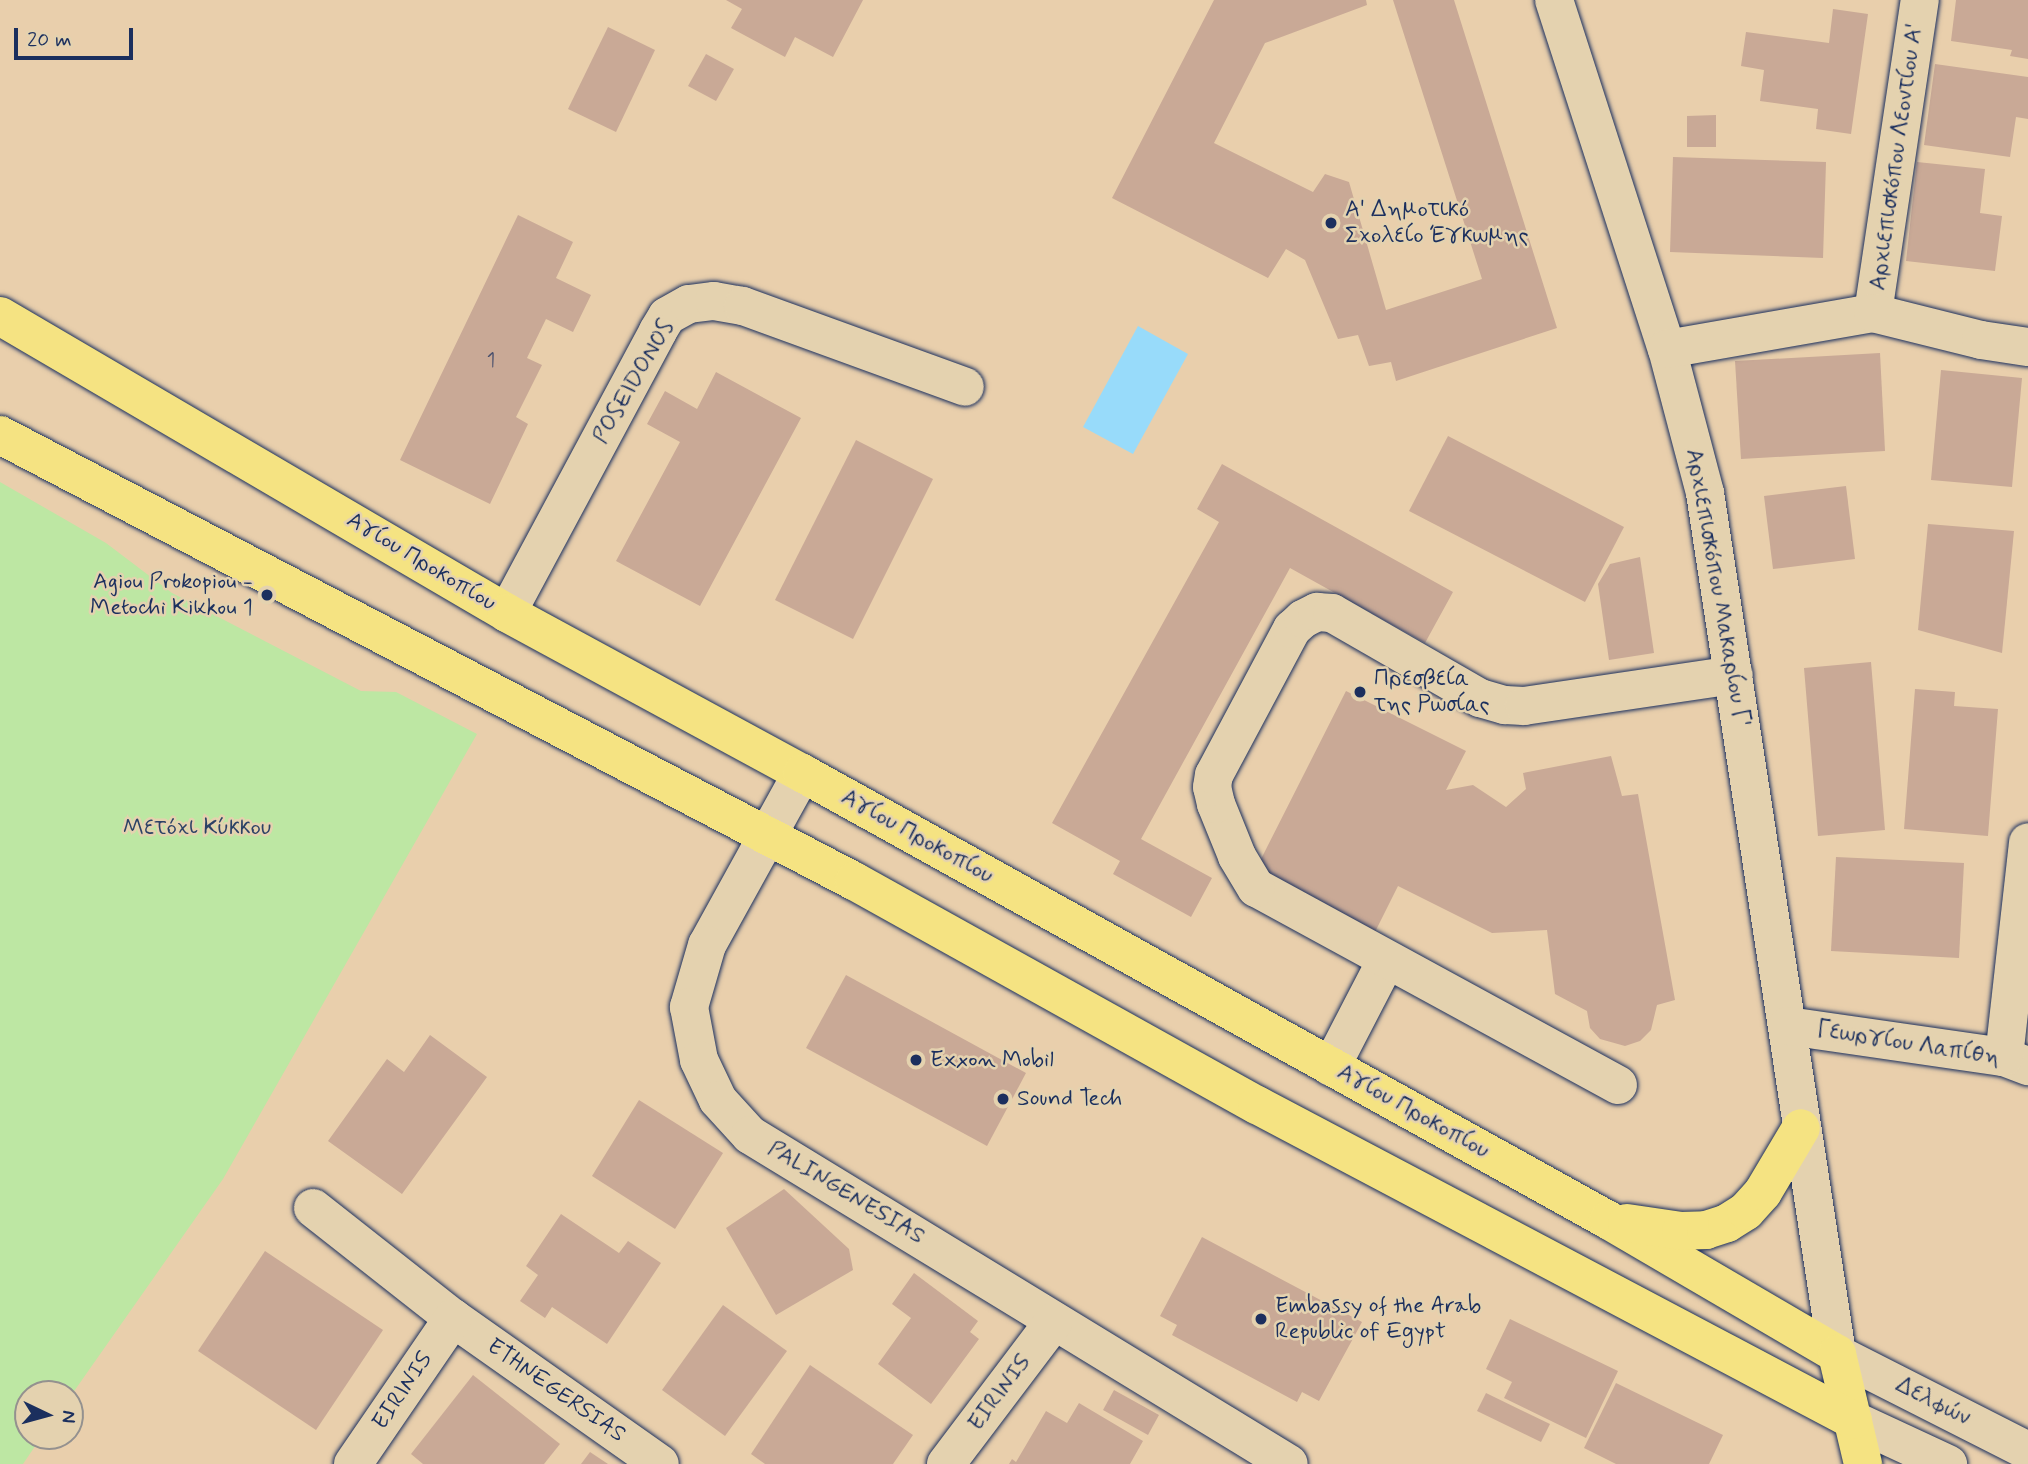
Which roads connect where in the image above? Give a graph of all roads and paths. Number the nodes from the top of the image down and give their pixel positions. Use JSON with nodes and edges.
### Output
{"nodes":[{"id":1,"x":1554,"y":0,"type":"edge"},
{"id":2,"x":1920,"y":0,"type":"edge"},
{"id":3,"x":1873,"y":313,"type":"junction"},
{"id":4,"x":0,"y":316,"type":"edge"},
{"id":5,"x":2028,"y":347,"type":"edge"},
{"id":6,"x":1667,"y":349,"type":"junction"},
{"id":7,"x":965,"y":387,"type":"dead end"},
{"id":8,"x":0,"y":435,"type":"edge"},
{"id":9,"x":507,"y":613,"type":"junction"},
{"id":10,"x":1734,"y":675,"type":"junction"},
{"id":11,"x":802,"y":773,"type":"junction"},
{"id":12,"x":768,"y":835,"type":"junction"},
{"id":13,"x":2028,"y":842,"type":"edge"},
{"id":14,"x":1386,"y":961,"type":"junction"},
{"id":15,"x":1788,"y":1026,"type":"junction"},
{"id":16,"x":2016,"y":1061,"type":"edge"},
{"id":17,"x":1331,"y":1067,"type":"junction"},
{"id":18,"x":1618,"y":1086,"type":"dead end"},
{"id":19,"x":1801,"y":1128,"type":"junction"},
{"id":20,"x":313,"y":1208,"type":"dead end"},
{"id":21,"x":1608,"y":1220,"type":"junction"},
{"id":22,"x":453,"y":1318,"type":"junction"},
{"id":23,"x":1054,"y":1321,"type":"junction"},
{"id":24,"x":1837,"y":1354,"type":"junction"},
{"id":25,"x":1853,"y":1420,"type":"junction"},
{"id":26,"x":2028,"y":1451,"type":"edge"},
{"id":27,"x":353,"y":1464,"type":"edge"},
{"id":28,"x":660,"y":1464,"type":"edge"},
{"id":29,"x":946,"y":1464,"type":"edge"},
{"id":30,"x":1289,"y":1464,"type":"edge"},
{"id":31,"x":1863,"y":1464,"type":"edge"},
{"id":32,"x":1948,"y":1464,"type":"edge"}],
"edges":[{"from":1,"to":6,"type":"street","name":"Αρχιεπισκόπου Μακαρίου Γ'"},
{"from":2,"to":3,"type":"street","name":"Αρχιεπισκόπου Λεοντίου Α'"},
{"from":3,"to":5,"type":"street"},
{"from":3,"to":6,"type":"street"},
{"from":4,"to":9,"type":"main road","name":"Αγίου Προκοπίου"},
{"from":6,"to":10,"type":"street","name":"Αρχιεπισκόπου Μακαρίου Γ'"},
{"from":7,"to":9,"type":"street","name":"POSEIDONOS"},
{"from":8,"to":12,"type":"main road"},
{"from":9,"to":11,"type":"main road","name":"Αγίου Προκοπίου"},
{"from":10,"to":14,"type":"street"},
{"from":10,"to":15,"type":"street","name":"Αρχιεπισκόπου Μακαρίου Γ'"},
{"from":11,"to":12,"type":"street","name":"PALINGENESIAS"},
{"from":11,"to":17,"type":"main road","name":"Αγίου Προκοπίου"},
{"from":12,"to":23,"type":"street","name":"PALINGENESIAS"},
{"from":12,"to":25,"type":"main road"},
{"from":13,"to":16,"type":"street"},
{"from":14,"to":17,"type":"street"},
{"from":14,"to":18,"type":"street"},
{"from":15,"to":16,"type":"street","name":"Γεωργίου Λαπίθη"},
{"from":15,"to":19,"type":"street","name":"Αρχιεπισκόπου Μακαρίου Γ'"},
{"from":17,"to":21,"type":"main road","name":"Αγίου Προκοπίου"},
{"from":19,"to":21,"type":"main road"},
{"from":19,"to":24,"type":"street"},
{"from":20,"to":22,"type":"street","name":"ETHNEGERSIAS"},
{"from":21,"to":24,"type":"main road","name":"Αγίου Προκοπίου"},
{"from":22,"to":27,"type":"street","name":"EIRINIS"},
{"from":22,"to":28,"type":"street","name":"ETHNEGERSIAS"},
{"from":23,"to":29,"type":"street","name":"EIRINIS"},
{"from":23,"to":30,"type":"street","name":"PALINGENESIAS"},
{"from":24,"to":25,"type":"main road"},
{"from":24,"to":26,"type":"street","name":"Δελφών"},
{"from":25,"to":31,"type":"main road"},
{"from":25,"to":32,"type":"street"}]}
